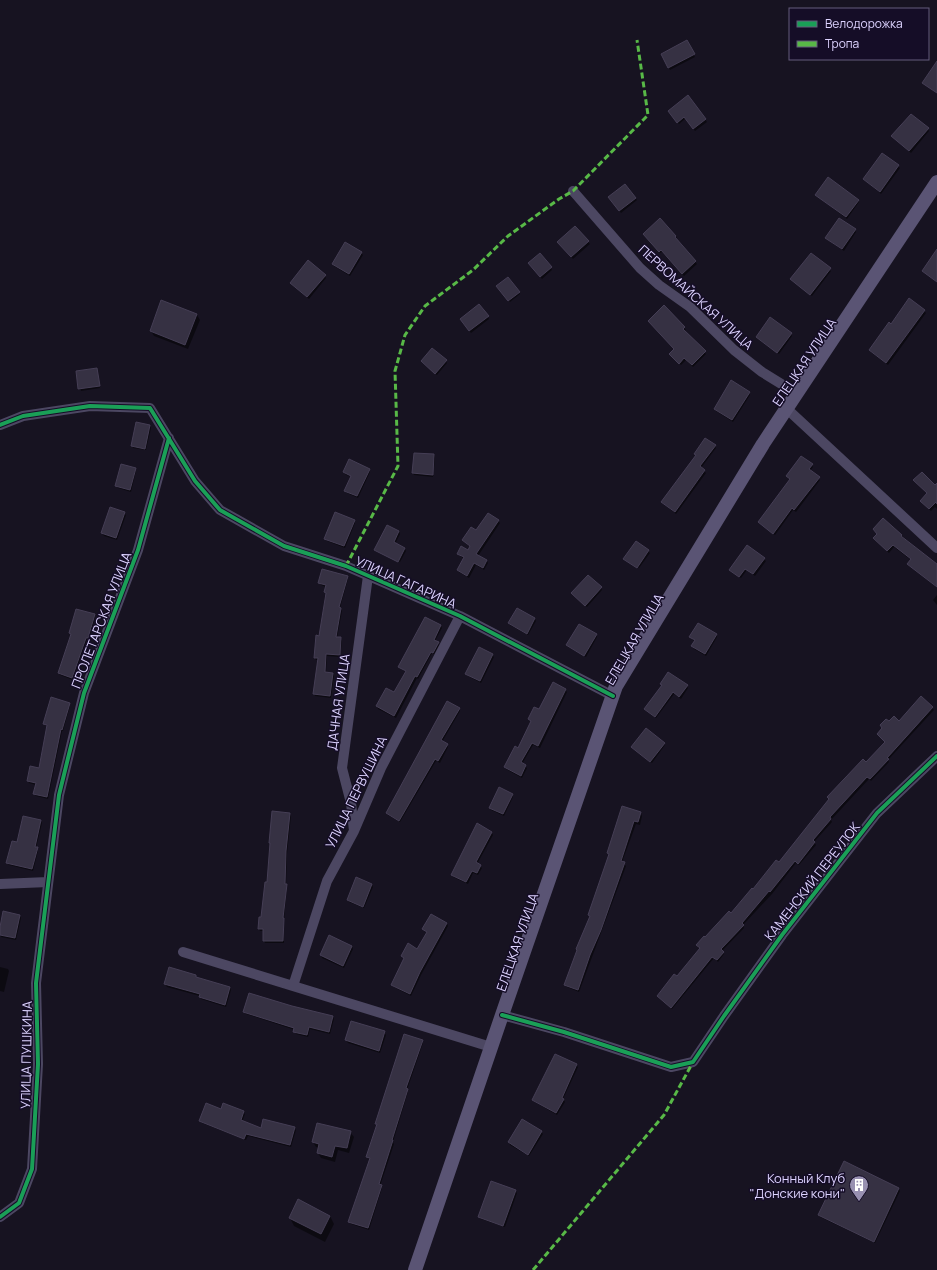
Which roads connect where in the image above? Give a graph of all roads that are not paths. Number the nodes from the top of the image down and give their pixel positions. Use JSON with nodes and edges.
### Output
{"nodes":[{"id":1,"x":937,"y":182,"type":"edge"},
{"id":2,"x":573,"y":191,"type":"dead end"},
{"id":3,"x":796,"y":393,"type":"junction"},
{"id":4,"x":786,"y":408,"type":"junction"},
{"id":5,"x":0,"y":425,"type":"edge"},
{"id":6,"x":169,"y":438,"type":"junction"},
{"id":7,"x":937,"y":548,"type":"edge"},
{"id":8,"x":368,"y":576,"type":"junction"},
{"id":9,"x":460,"y":616,"type":"junction"},
{"id":10,"x":613,"y":696,"type":"junction"},
{"id":11,"x":937,"y":756,"type":"edge"},
{"id":12,"x":354,"y":831,"type":"junction"},
{"id":13,"x":48,"y":882,"type":"junction"},
{"id":14,"x":0,"y":884,"type":"edge"},
{"id":15,"x":183,"y":952,"type":"dead end"},
{"id":16,"x":293,"y":986,"type":"junction"},
{"id":17,"x":502,"y":1015,"type":"junction"},
{"id":18,"x":491,"y":1046,"type":"junction"},
{"id":19,"x":0,"y":1218,"type":"edge"},
{"id":20,"x":415,"y":1270,"type":"edge"}],
"edges":[{"from":1,"to":3,"type":"main road","name":"ЕЛЕЦКАЯ УЛИЦА"},
{"from":2,"to":3,"type":"street","name":"ПЕРВОМАЙСКАЯ УЛИЦА"},
{"from":3,"to":4,"type":"main road","name":"ЕЛЕЦКАЯ УЛИЦА"},
{"from":4,"to":7,"type":"street"},
{"from":4,"to":10,"type":"main road","name":"ЕЛЕЦКАЯ УЛИЦА"},
{"from":5,"to":6,"type":"street","name":"УЛИЦА ГАГАРИНА"},
{"from":6,"to":8,"type":"street","name":"УЛИЦА ГАГАРИНА"},
{"from":6,"to":13,"type":"street","name":"ПРОЛЕТАРСКАЯ УЛИЦА"},
{"from":8,"to":9,"type":"street","name":"УЛИЦА ГАГАРИНА"},
{"from":8,"to":12,"type":"street","name":"ДАЧНАЯ УЛИЦА"},
{"from":9,"to":10,"type":"street","name":"УЛИЦА ГАГАРИНА"},
{"from":9,"to":12,"type":"street","name":"УЛИЦА ПЕРВУШИНА"},
{"from":10,"to":17,"type":"main road","name":"ЕЛЕЦКАЯ УЛИЦА"},
{"from":11,"to":17,"type":"street","name":"КАМЕНСКИЙ ПЕРЕУЛОК"},
{"from":12,"to":16,"type":"street","name":"УЛИЦА ПЕРВУШИНА"},
{"from":13,"to":14,"type":"street"},
{"from":13,"to":19,"type":"street","name":"УЛИЦА ПУШКИНА"},
{"from":15,"to":16,"type":"street"},
{"from":16,"to":18,"type":"street"},
{"from":17,"to":18,"type":"main road","name":"ЕЛЕЦКАЯ УЛИЦА"},
{"from":18,"to":20,"type":"main road","name":"ЕЛЕЦКАЯ УЛИЦА"}]}
